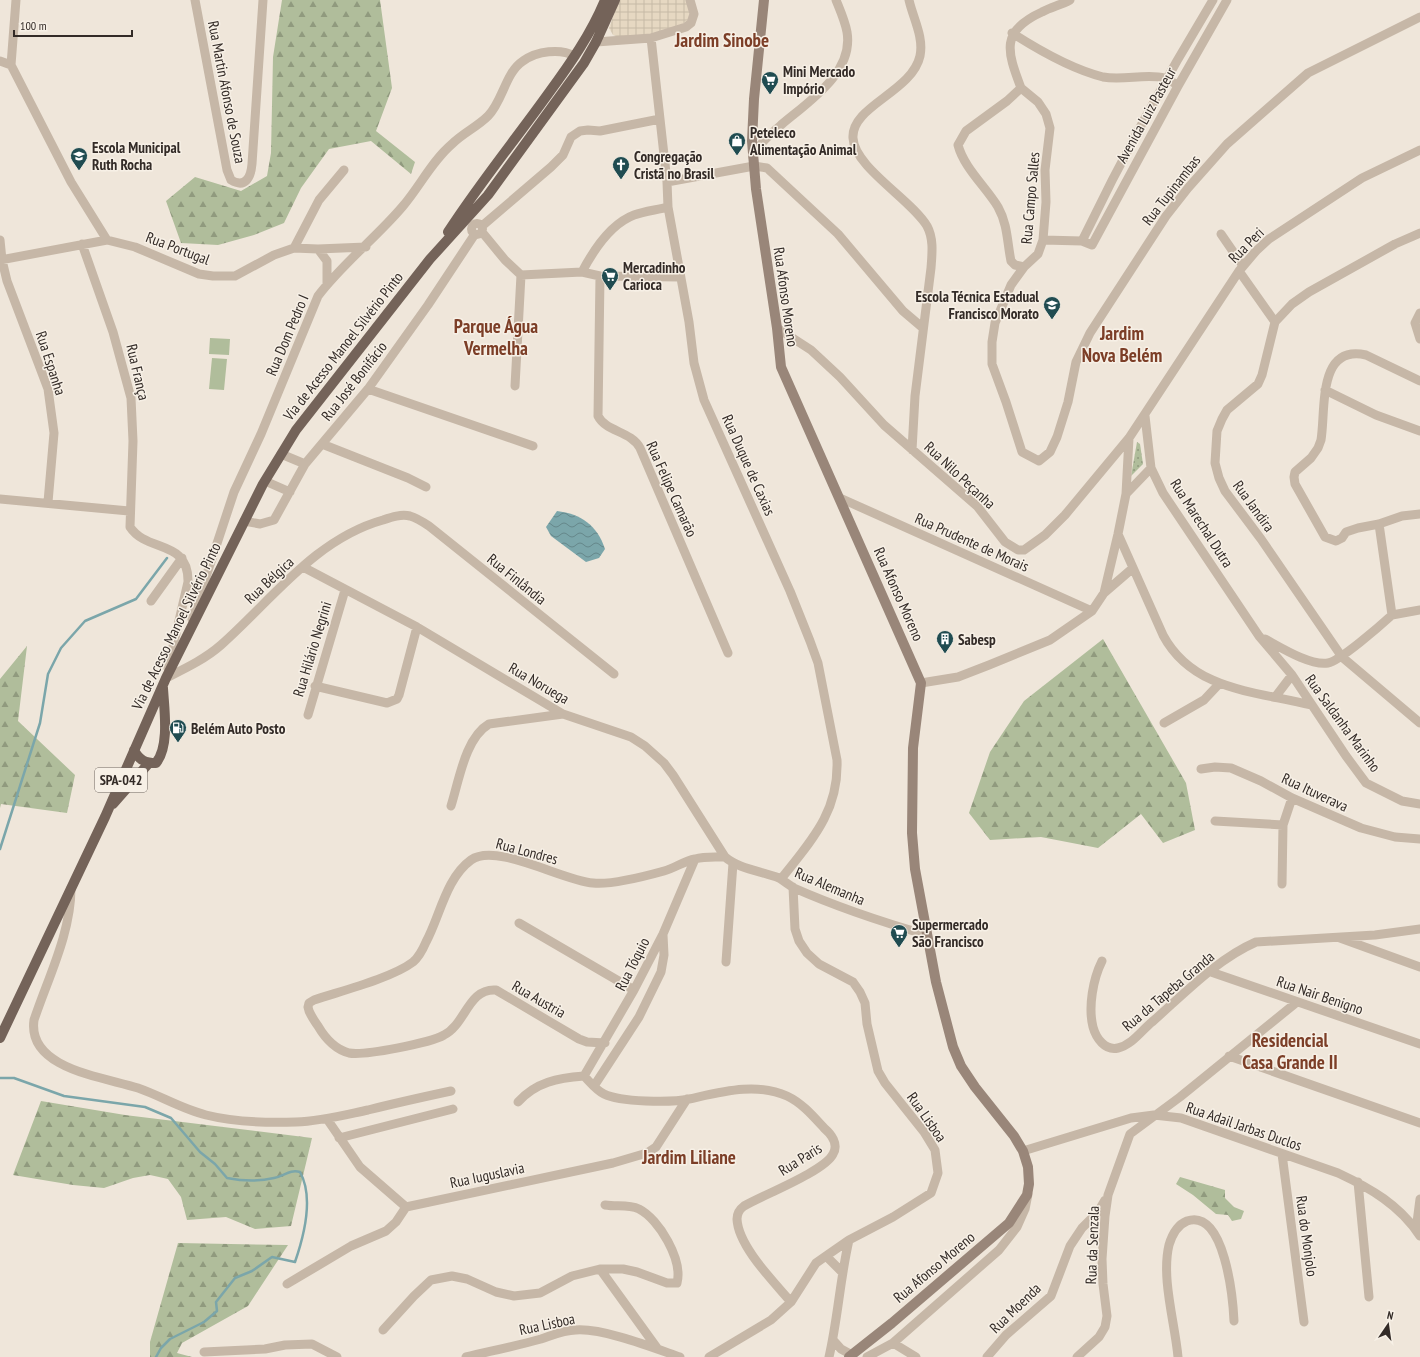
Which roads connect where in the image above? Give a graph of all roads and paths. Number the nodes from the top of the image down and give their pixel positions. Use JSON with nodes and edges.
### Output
{"nodes":[{"id":1,"x":16,"y":0,"type":"edge"},
{"id":2,"x":195,"y":0,"type":"edge"},
{"id":3,"x":263,"y":0,"type":"edge"},
{"id":4,"x":605,"y":0,"type":"edge"},
{"id":5,"x":614,"y":0,"type":"edge"},
{"id":6,"x":690,"y":0,"type":"edge"},
{"id":7,"x":764,"y":0,"type":"edge"},
{"id":8,"x":836,"y":0,"type":"edge"},
{"id":9,"x":908,"y":0,"type":"edge"},
{"id":10,"x":1070,"y":0,"type":"edge"},
{"id":11,"x":1213,"y":0,"type":"edge"},
{"id":12,"x":1227,"y":0,"type":"edge"},
{"id":13,"x":1420,"y":17,"type":"edge"},
{"id":14,"x":1012,"y":33,"type":"junction"},
{"id":15,"x":651,"y":38,"type":"junction"},
{"id":16,"x":596,"y":42,"type":"junction"},
{"id":17,"x":575,"y":56,"type":"junction"},
{"id":18,"x":0,"y":61,"type":"edge"},
{"id":19,"x":11,"y":65,"type":"junction"},
{"id":20,"x":1165,"y":78,"type":"junction"},
{"id":21,"x":1178,"y":86,"type":"junction"},
{"id":22,"x":1021,"y":88,"type":"junction"},
{"id":23,"x":561,"y":94,"type":"junction"},
{"id":24,"x":660,"y":119,"type":"junction"},
{"id":25,"x":1420,"y":150,"type":"edge"},
{"id":26,"x":754,"y":161,"type":"junction"},
{"id":27,"x":344,"y":170,"type":"dead end"},
{"id":28,"x":667,"y":182,"type":"junction"},
{"id":29,"x":668,"y":207,"type":"junction"},
{"id":30,"x":470,"y":208,"type":"junction"},
{"id":31,"x":476,"y":227,"type":"junction"},
{"id":32,"x":1420,"y":233,"type":"edge"},
{"id":33,"x":1221,"y":234,"type":"dead end"},
{"id":34,"x":0,"y":240,"type":"edge"},
{"id":35,"x":107,"y":240,"type":"junction"},
{"id":36,"x":1043,"y":240,"type":"junction"},
{"id":37,"x":1082,"y":241,"type":"junction"},
{"id":38,"x":82,"y":244,"type":"junction"},
{"id":39,"x":366,"y":247,"type":"junction"},
{"id":40,"x":294,"y":248,"type":"junction"},
{"id":41,"x":318,"y":249,"type":"junction"},
{"id":42,"x":430,"y":259,"type":"junction"},
{"id":43,"x":1,"y":260,"type":"edge"},
{"id":44,"x":1024,"y":267,"type":"junction"},
{"id":45,"x":1241,"y":268,"type":"junction"},
{"id":46,"x":582,"y":272,"type":"junction"},
{"id":47,"x":521,"y":275,"type":"junction"},
{"id":48,"x":600,"y":276,"type":"junction"},
{"id":49,"x":680,"y":277,"type":"junction"},
{"id":50,"x":327,"y":284,"type":"junction"},
{"id":51,"x":1420,"y":313,"type":"edge"},
{"id":52,"x":1275,"y":322,"type":"junction"},
{"id":53,"x":777,"y":328,"type":"junction"},
{"id":54,"x":922,"y":328,"type":"junction"},
{"id":55,"x":1420,"y":339,"type":"edge"},
{"id":56,"x":1420,"y":381,"type":"edge"},
{"id":57,"x":515,"y":386,"type":"dead end"},
{"id":58,"x":368,"y":389,"type":"junction"},
{"id":59,"x":1325,"y":390,"type":"junction"},
{"id":60,"x":1145,"y":416,"type":"junction"},
{"id":61,"x":1420,"y":431,"type":"edge"},
{"id":62,"x":1129,"y":438,"type":"junction"},
{"id":63,"x":322,"y":444,"type":"junction"},
{"id":64,"x":533,"y":446,"type":"dead end"},
{"id":65,"x":912,"y":450,"type":"junction"},
{"id":66,"x":281,"y":454,"type":"junction"},
{"id":67,"x":1039,"y":461,"type":"joint"},
{"id":68,"x":305,"y":464,"type":"junction"},
{"id":69,"x":1151,"y":468,"type":"junction"},
{"id":70,"x":265,"y":481,"type":"junction"},
{"id":71,"x":426,"y":487,"type":"dead end"},
{"id":72,"x":290,"y":492,"type":"junction"},
{"id":73,"x":1126,"y":494,"type":"junction"},
{"id":74,"x":840,"y":498,"type":"junction"},
{"id":75,"x":0,"y":499,"type":"edge"},
{"id":76,"x":48,"y":502,"type":"junction"},
{"id":77,"x":129,"y":511,"type":"junction"},
{"id":78,"x":1420,"y":514,"type":"edge"},
{"id":79,"x":398,"y":516,"type":"joint"},
{"id":80,"x":244,"y":521,"type":"junction"},
{"id":81,"x":1379,"y":524,"type":"junction"},
{"id":82,"x":1118,"y":534,"type":"junction"},
{"id":83,"x":182,"y":558,"type":"junction"},
{"id":84,"x":303,"y":567,"type":"junction"},
{"id":85,"x":1132,"y":568,"type":"junction"},
{"id":86,"x":345,"y":590,"type":"junction"},
{"id":87,"x":1104,"y":593,"type":"junction"},
{"id":88,"x":151,"y":601,"type":"dead end"},
{"id":89,"x":1092,"y":610,"type":"junction"},
{"id":90,"x":1420,"y":610,"type":"edge"},
{"id":91,"x":1392,"y":615,"type":"junction"},
{"id":92,"x":417,"y":628,"type":"junction"},
{"id":93,"x":1259,"y":636,"type":"junction"},
{"id":94,"x":185,"y":641,"type":"junction"},
{"id":95,"x":728,"y":653,"type":"dead end"},
{"id":96,"x":1342,"y":657,"type":"junction"},
{"id":97,"x":614,"y":674,"type":"dead end"},
{"id":98,"x":1292,"y":675,"type":"junction"},
{"id":99,"x":164,"y":682,"type":"junction"},
{"id":100,"x":921,"y":683,"type":"junction"},
{"id":101,"x":1219,"y":684,"type":"junction"},
{"id":102,"x":315,"y":686,"type":"junction"},
{"id":103,"x":1276,"y":696,"type":"junction"},
{"id":104,"x":1311,"y":705,"type":"junction"},
{"id":105,"x":563,"y":714,"type":"junction"},
{"id":106,"x":308,"y":715,"type":"dead end"},
{"id":107,"x":1164,"y":723,"type":"dead end"},
{"id":108,"x":1420,"y":723,"type":"edge"},
{"id":109,"x":134,"y":750,"type":"junction"},
{"id":110,"x":149,"y":763,"type":"junction"},
{"id":111,"x":1201,"y":769,"type":"dead end"},
{"id":112,"x":1292,"y":798,"type":"junction"},
{"id":113,"x":1420,"y":804,"type":"edge"},
{"id":114,"x":451,"y":806,"type":"dead end"},
{"id":115,"x":108,"y":810,"type":"junction"},
{"id":116,"x":1215,"y":821,"type":"dead end"},
{"id":117,"x":1283,"y":825,"type":"junction"},
{"id":118,"x":1420,"y":838,"type":"edge"},
{"id":119,"x":695,"y":859,"type":"junction"},
{"id":120,"x":729,"y":860,"type":"junction"},
{"id":121,"x":781,"y":879,"type":"junction"},
{"id":122,"x":1282,"y":884,"type":"dead end"},
{"id":123,"x":793,"y":887,"type":"junction"},
{"id":124,"x":71,"y":888,"type":"junction"},
{"id":125,"x":519,"y":923,"type":"dead end"},
{"id":126,"x":1420,"y":929,"type":"edge"},
{"id":127,"x":663,"y":934,"type":"junction"},
{"id":128,"x":927,"y":935,"type":"junction"},
{"id":129,"x":1335,"y":936,"type":"junction"},
{"id":130,"x":1102,"y":961,"type":"dead end"},
{"id":131,"x":726,"y":962,"type":"dead end"},
{"id":132,"x":1420,"y":967,"type":"edge"},
{"id":133,"x":1211,"y":972,"type":"junction"},
{"id":134,"x":634,"y":990,"type":"junction"},
{"id":135,"x":1297,"y":1002,"type":"junction"},
{"id":136,"x":451,"y":1031,"type":"joint"},
{"id":137,"x":0,"y":1038,"type":"edge"},
{"id":138,"x":605,"y":1043,"type":"junction"},
{"id":139,"x":1420,"y":1044,"type":"edge"},
{"id":140,"x":1229,"y":1056,"type":"junction"},
{"id":141,"x":584,"y":1076,"type":"junction"},
{"id":142,"x":594,"y":1086,"type":"junction"},
{"id":143,"x":451,"y":1091,"type":"dead end"},
{"id":144,"x":687,"y":1099,"type":"junction"},
{"id":145,"x":518,"y":1102,"type":"dead end"},
{"id":146,"x":453,"y":1109,"type":"dead end"},
{"id":147,"x":1154,"y":1114,"type":"junction"},
{"id":148,"x":327,"y":1119,"type":"junction"},
{"id":149,"x":1420,"y":1123,"type":"edge"},
{"id":150,"x":339,"y":1138,"type":"junction"},
{"id":151,"x":1024,"y":1152,"type":"junction"},
{"id":152,"x":1282,"y":1154,"type":"junction"},
{"id":153,"x":1358,"y":1182,"type":"junction"},
{"id":154,"x":1028,"y":1190,"type":"junction"},
{"id":155,"x":1108,"y":1195,"type":"junction"},
{"id":156,"x":1420,"y":1199,"type":"edge"},
{"id":157,"x":605,"y":1205,"type":"dead end"},
{"id":158,"x":406,"y":1207,"type":"junction"},
{"id":159,"x":1418,"y":1233,"type":"edge"},
{"id":160,"x":849,"y":1240,"type":"junction"},
{"id":161,"x":826,"y":1256,"type":"junction"},
{"id":162,"x":600,"y":1269,"type":"junction"},
{"id":163,"x":842,"y":1272,"type":"junction"},
{"id":164,"x":287,"y":1284,"type":"dead end"},
{"id":165,"x":1369,"y":1297,"type":"dead end"},
{"id":166,"x":791,"y":1302,"type":"junction"},
{"id":167,"x":1234,"y":1321,"type":"dead end"},
{"id":168,"x":1304,"y":1322,"type":"dead end"},
{"id":169,"x":383,"y":1330,"type":"dead end"},
{"id":170,"x":832,"y":1340,"type":"junction"},
{"id":171,"x":893,"y":1343,"type":"junction"},
{"id":172,"x":657,"y":1348,"type":"junction"},
{"id":173,"x":204,"y":1352,"type":"dead end"},
{"id":174,"x":850,"y":1356,"type":"edge"},
{"id":175,"x":337,"y":1357,"type":"edge"},
{"id":176,"x":466,"y":1357,"type":"edge"},
{"id":177,"x":680,"y":1357,"type":"edge"},
{"id":178,"x":709,"y":1357,"type":"edge"},
{"id":179,"x":829,"y":1357,"type":"edge"},
{"id":180,"x":867,"y":1357,"type":"edge"},
{"id":181,"x":916,"y":1357,"type":"edge"},
{"id":182,"x":987,"y":1357,"type":"edge"},
{"id":183,"x":1077,"y":1357,"type":"edge"},
{"id":184,"x":1178,"y":1357,"type":"edge"}],
"edges":[{"from":1,"to":19,"type":"street"},
{"from":2,"to":3,"type":"street","name":"Rua Martin Afonso de Souza"},
{"from":4,"to":17,"type":"main road","name":"Via de Acesso Manoel Silvério Pinto"},
{"from":5,"to":16,"type":"main road","name":"Via de Acesso Manoel Silvério Pinto"},
{"from":6,"to":15,"type":"street"},
{"from":7,"to":26,"type":"main road","name":"Rua Afonso Moreno"},
{"from":8,"to":26,"type":"street"},
{"from":9,"to":54,"type":"street"},
{"from":10,"to":14,"type":"street"},
{"from":11,"to":20,"type":"street","name":"Avenida Luiz Pasteur"},
{"from":12,"to":21,"type":"street","name":"Avenida Luiz Pasteur"},
{"from":13,"to":67,"type":"street","name":"Rua Tupinambas"},
{"from":14,"to":20,"type":"street"},
{"from":14,"to":22,"type":"street"},
{"from":15,"to":16,"type":"street"},
{"from":15,"to":24,"type":"street","name":"Rua Duque de Caxias"},
{"from":16,"to":23,"type":"main road","name":"Via de Acesso Manoel Silvério Pinto"},
{"from":17,"to":23,"type":"main road"},
{"from":17,"to":30,"type":"main road","name":"Via de Acesso Manoel Silvério Pinto"},
{"from":17,"to":39,"type":"street","name":"Rua Dom Pedro I"},
{"from":18,"to":19,"type":"street"},
{"from":19,"to":35,"type":"street"},
{"from":20,"to":21,"type":"street"},
{"from":20,"to":37,"type":"street","name":"Avenida Luiz Pasteur"},
{"from":21,"to":37,"type":"street","name":"Avenida Luiz Pasteur"},
{"from":22,"to":36,"type":"street","name":"Rua Campo Salles"},
{"from":22,"to":44,"type":"street"},
{"from":23,"to":30,"type":"main road","name":"Via de Acesso Manoel Silvério Pinto"},
{"from":24,"to":28,"type":"street","name":"Rua Duque de Caxias"},
{"from":24,"to":31,"type":"street","name":"Rua José Bonifácio"},
{"from":25,"to":45,"type":"street","name":"Rua Peri"},
{"from":26,"to":28,"type":"street"},
{"from":26,"to":53,"type":"main road","name":"Rua Afonso Moreno"},
{"from":26,"to":54,"type":"street"},
{"from":27,"to":40,"type":"street"},
{"from":28,"to":29,"type":"street","name":"Rua Duque de Caxias"},
{"from":29,"to":46,"type":"street"},
{"from":29,"to":49,"type":"street","name":"Rua Duque de Caxias"},
{"from":30,"to":31,"type":"main road","name":"Via de Acesso Manoel Silvério Pinto"},
{"from":30,"to":42,"type":"main road","name":"Via de Acesso Manoel Silvério Pinto"},
{"from":31,"to":42,"type":"main road","name":"Via de Acesso Manoel Silvério Pinto"},
{"from":31,"to":47,"type":"street"},
{"from":31,"to":58,"type":"street","name":"Rua José Bonifácio"},
{"from":32,"to":52,"type":"street","name":"Rua Jandira"},
{"from":33,"to":45,"type":"street"},
{"from":34,"to":43,"type":"street","name":"Rua Espanha"},
{"from":35,"to":38,"type":"street","name":"Rua Portugal"},
{"from":35,"to":40,"type":"street","name":"Rua Portugal"},
{"from":36,"to":37,"type":"street"},
{"from":36,"to":44,"type":"street","name":"Rua Campo Salles"},
{"from":38,"to":43,"type":"street","name":"Rua Portugal"},
{"from":38,"to":77,"type":"street","name":"Rua França"},
{"from":39,"to":41,"type":"street","name":"Rua Portugal"},
{"from":39,"to":50,"type":"street","name":"Rua Dom Pedro I"},
{"from":40,"to":41,"type":"street","name":"Rua Portugal"},
{"from":41,"to":50,"type":"street"},
{"from":42,"to":66,"type":"main road","name":"Via de Acesso Manoel Silvério Pinto"},
{"from":43,"to":76,"type":"street","name":"Rua Espanha"},
{"from":44,"to":67,"type":"street","name":"Rua Campo Salles"},
{"from":45,"to":52,"type":"street"},
{"from":45,"to":60,"type":"street","name":"Rua Peri"},
{"from":46,"to":47,"type":"street"},
{"from":46,"to":48,"type":"street"},
{"from":47,"to":57,"type":"street"},
{"from":48,"to":49,"type":"street"},
{"from":48,"to":95,"type":"street","name":"Rua Felipe Camarão"},
{"from":49,"to":121,"type":"street","name":"Rua Duque de Caxias"},
{"from":50,"to":94,"type":"street","name":"Rua Dom Pedro I"},
{"from":51,"to":55,"type":"street"},
{"from":52,"to":96,"type":"street","name":"Rua Jandira"},
{"from":53,"to":65,"type":"street","name":"Rua Nilo Peçanha"},
{"from":53,"to":74,"type":"main road","name":"Rua Afonso Moreno"},
{"from":54,"to":65,"type":"street"},
{"from":56,"to":59,"type":"street"},
{"from":58,"to":63,"type":"street","name":"Rua José Bonifácio"},
{"from":58,"to":64,"type":"street"},
{"from":59,"to":61,"type":"street"},
{"from":59,"to":81,"type":"street"},
{"from":60,"to":62,"type":"street","name":"Rua Nilo Peçanha"},
{"from":60,"to":69,"type":"street","name":"Rua Marechal Dutra"},
{"from":62,"to":65,"type":"street","name":"Rua Nilo Peçanha"},
{"from":62,"to":73,"type":"street"},
{"from":63,"to":68,"type":"street","name":"Rua José Bonifácio"},
{"from":63,"to":71,"type":"street"},
{"from":66,"to":68,"type":"street"},
{"from":66,"to":70,"type":"main road","name":"Via de Acesso Manoel Silvério Pinto"},
{"from":68,"to":72,"type":"street","name":"Rua José Bonifácio"},
{"from":69,"to":73,"type":"street"},
{"from":69,"to":93,"type":"street","name":"Rua Marechal Dutra"},
{"from":70,"to":72,"type":"street"},
{"from":70,"to":80,"type":"main road","name":"Via de Acesso Manoel Silvério Pinto"},
{"from":72,"to":80,"type":"street","name":"Rua José Bonifácio"},
{"from":73,"to":82,"type":"street"},
{"from":74,"to":89,"type":"street","name":"Rua Prudente de Morais"},
{"from":74,"to":100,"type":"main road","name":"Rua Afonso Moreno"},
{"from":75,"to":76,"type":"street"},
{"from":76,"to":77,"type":"street"},
{"from":77,"to":83,"type":"street"},
{"from":78,"to":81,"type":"street"},
{"from":79,"to":84,"type":"street","name":"Rua Bélgica"},
{"from":79,"to":97,"type":"street","name":"Rua Finlândia"},
{"from":80,"to":94,"type":"main road","name":"Via de Acesso Manoel Silvério Pinto"},
{"from":81,"to":91,"type":"street"},
{"from":82,"to":85,"type":"street"},
{"from":82,"to":87,"type":"street"},
{"from":83,"to":88,"type":"street"},
{"from":83,"to":99,"type":"street"},
{"from":84,"to":86,"type":"street","name":"Rua Noruega"},
{"from":84,"to":99,"type":"street","name":"Rua Bélgica"},
{"from":85,"to":87,"type":"street"},
{"from":85,"to":101,"type":"street"},
{"from":86,"to":92,"type":"street","name":"Rua Noruega"},
{"from":86,"to":102,"type":"street","name":"Rua Hilário Negrini"},
{"from":87,"to":89,"type":"street"},
{"from":89,"to":100,"type":"street"},
{"from":90,"to":91,"type":"street"},
{"from":91,"to":96,"type":"street"},
{"from":92,"to":102,"type":"street"},
{"from":92,"to":105,"type":"street","name":"Rua Noruega"},
{"from":93,"to":96,"type":"street"},
{"from":93,"to":98,"type":"street","name":"Rua Saldanha Marinho"},
{"from":94,"to":99,"type":"main road","name":"Via de Acesso Manoel Silvério Pinto"},
{"from":96,"to":108,"type":"street","name":"Rua Jandira"},
{"from":98,"to":103,"type":"street"},
{"from":98,"to":104,"type":"street","name":"Rua Saldanha Marinho"},
{"from":99,"to":109,"type":"main road","name":"Via de Acesso Manoel Silvério Pinto"},
{"from":99,"to":110,"type":"main road"},
{"from":100,"to":128,"type":"main road","name":"Rua Afonso Moreno"},
{"from":101,"to":103,"type":"street"},
{"from":101,"to":107,"type":"street"},
{"from":102,"to":106,"type":"street","name":"Rua Hilário Negrini"},
{"from":103,"to":104,"type":"street"},
{"from":104,"to":113,"type":"street","name":"Rua Saldanha Marinho"},
{"from":105,"to":114,"type":"street"},
{"from":105,"to":120,"type":"street","name":"Rua Noruega"},
{"from":109,"to":110,"type":"main road"},
{"from":109,"to":115,"type":"main road","name":"Via de Acesso Manoel Silvério Pinto","number":"SPA-042"},
{"from":110,"to":115,"type":"main road"},
{"from":111,"to":112,"type":"street","name":"Rua Ituverava"},
{"from":112,"to":117,"type":"street"},
{"from":112,"to":118,"type":"street","name":"Rua Ituverava"},
{"from":115,"to":124,"type":"main road","name":"Via de Acesso Manoel Silvério Pinto"},
{"from":116,"to":117,"type":"street"},
{"from":117,"to":122,"type":"street"},
{"from":119,"to":120,"type":"street","name":"Rua Londres"},
{"from":119,"to":127,"type":"street","name":"Rua Tóquio"},
{"from":119,"to":136,"type":"street","name":"Rua Londres"},
{"from":120,"to":121,"type":"street","name":"Rua Alemanha"},
{"from":120,"to":131,"type":"street"},
{"from":121,"to":123,"type":"street","name":"Rua Alemanha"},
{"from":123,"to":128,"type":"street","name":"Rua Alemanha"},
{"from":123,"to":160,"type":"street","name":"Rua Lisboa"},
{"from":124,"to":137,"type":"main road","name":"Via de Acesso Manoel Silvério Pinto"},
{"from":124,"to":148,"type":"street"},
{"from":125,"to":134,"type":"street"},
{"from":126,"to":129,"type":"street","name":"Rua da Tapeba Granda"},
{"from":127,"to":134,"type":"street","name":"Rua Tóquio"},
{"from":127,"to":142,"type":"street"},
{"from":128,"to":151,"type":"main road","name":"Rua Afonso Moreno"},
{"from":129,"to":132,"type":"street"},
{"from":129,"to":133,"type":"street","name":"Rua da Tapeba Granda"},
{"from":130,"to":133,"type":"street","name":"Rua da Tapeba Granda"},
{"from":133,"to":135,"type":"street","name":"Rua Nair Benigno"},
{"from":134,"to":138,"type":"street","name":"Rua Tóquio"},
{"from":135,"to":139,"type":"street","name":"Rua Nair Benigno"},
{"from":135,"to":140,"type":"street","name":"Rua da Senzala"},
{"from":136,"to":138,"type":"street","name":"Rua Austria"},
{"from":138,"to":141,"type":"street","name":"Rua Tóquio"},
{"from":140,"to":147,"type":"street","name":"Rua da Senzala"},
{"from":140,"to":149,"type":"street"},
{"from":141,"to":142,"type":"street"},
{"from":141,"to":145,"type":"street"},
{"from":142,"to":144,"type":"street"},
{"from":143,"to":148,"type":"street"},
{"from":144,"to":158,"type":"street","name":"Rua Iuguslavia"},
{"from":144,"to":166,"type":"street","name":"Rua Paris"},
{"from":146,"to":150,"type":"street"},
{"from":147,"to":151,"type":"street","name":"Rua Adail Jarbas Duclos"},
{"from":147,"to":152,"type":"street","name":"Rua Adail Jarbas Duclos"},
{"from":147,"to":155,"type":"street","name":"Rua da Senzala"},
{"from":148,"to":150,"type":"street"},
{"from":150,"to":158,"type":"street"},
{"from":151,"to":154,"type":"main road","name":"Rua Afonso Moreno"},
{"from":152,"to":153,"type":"street","name":"Rua Adail Jarbas Duclos"},
{"from":152,"to":168,"type":"street","name":"Rua do Monjolo"},
{"from":153,"to":159,"type":"street","name":"Rua Adail Jarbas Duclos"},
{"from":153,"to":165,"type":"street"},
{"from":154,"to":171,"type":"street","name":"Rua Afonso Moreno"},
{"from":154,"to":174,"type":"main road","name":"Rua Afonso Moreno"},
{"from":155,"to":182,"type":"street","name":"Rua Moenda"},
{"from":155,"to":183,"type":"street","name":"Rua da Senzala"},
{"from":156,"to":159,"type":"street"},
{"from":157,"to":162,"type":"street"},
{"from":158,"to":164,"type":"street"},
{"from":160,"to":161,"type":"street","name":"Rua Lisboa"},
{"from":160,"to":163,"type":"street"},
{"from":161,"to":163,"type":"street"},
{"from":161,"to":166,"type":"street","name":"Rua Lisboa"},
{"from":162,"to":169,"type":"street"},
{"from":162,"to":172,"type":"street"},
{"from":163,"to":170,"type":"street"},
{"from":166,"to":178,"type":"street","name":"Rua Lisboa"},
{"from":167,"to":184,"type":"street"},
{"from":170,"to":174,"type":"street"},
{"from":170,"to":179,"type":"street"},
{"from":171,"to":180,"type":"street","name":"Rua Afonso Moreno"},
{"from":171,"to":181,"type":"street"},
{"from":172,"to":176,"type":"street","name":"Rua Lisboa"},
{"from":172,"to":177,"type":"street","name":"Rua Lisboa"},
{"from":173,"to":175,"type":"street"}]}
